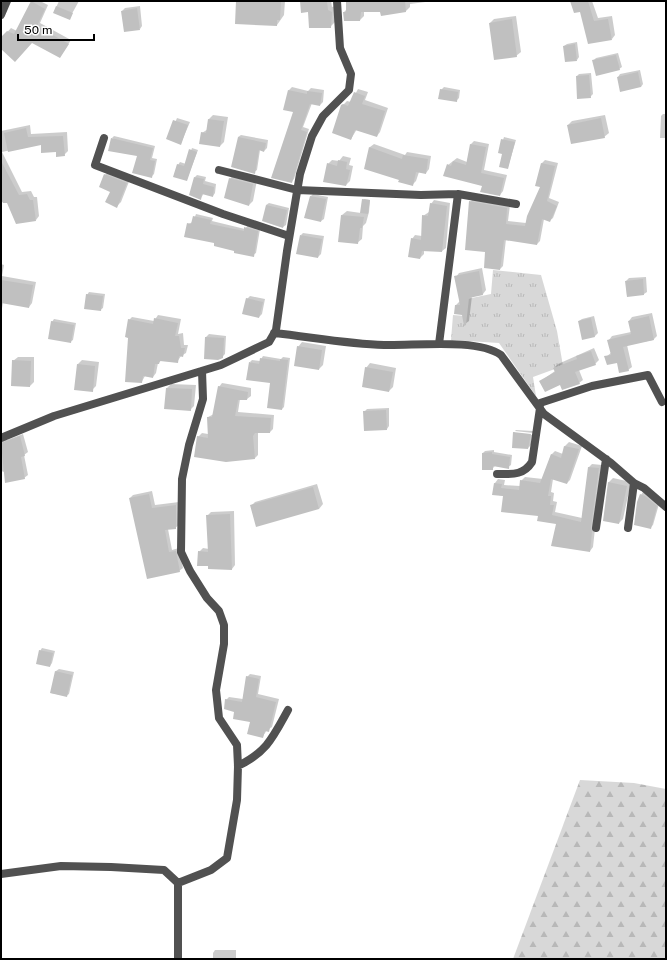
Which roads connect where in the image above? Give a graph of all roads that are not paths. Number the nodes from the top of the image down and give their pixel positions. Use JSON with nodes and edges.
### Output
{"nodes":[{"id":1,"x":7,"y":1,"type":"edge"},
{"id":2,"x":337,"y":1,"type":"edge"},
{"id":3,"x":1,"y":15,"type":"edge"},
{"id":4,"x":104,"y":138,"type":"dead end"},
{"id":5,"x":219,"y":170,"type":"dead end"},
{"id":6,"x":298,"y":190,"type":"junction"},
{"id":7,"x":458,"y":194,"type":"junction"},
{"id":8,"x":516,"y":204,"type":"dead end"},
{"id":9,"x":289,"y":236,"type":"junction"},
{"id":10,"x":274,"y":332,"type":"junction"},
{"id":11,"x":439,"y":344,"type":"junction"},
{"id":12,"x":202,"y":371,"type":"junction"},
{"id":13,"x":662,"y":402,"type":"dead end"},
{"id":14,"x":538,"y":406,"type":"junction"},
{"id":15,"x":1,"y":438,"type":"edge"},
{"id":16,"x":606,"y":459,"type":"junction"},
{"id":17,"x":497,"y":474,"type":"dead end"},
{"id":18,"x":634,"y":483,"type":"junction"},
{"id":19,"x":666,"y":507,"type":"edge"},
{"id":20,"x":596,"y":528,"type":"dead end"},
{"id":21,"x":628,"y":528,"type":"dead end"},
{"id":22,"x":288,"y":710,"type":"dead end"},
{"id":23,"x":238,"y":766,"type":"junction"},
{"id":24,"x":1,"y":874,"type":"edge"},
{"id":25,"x":178,"y":883,"type":"junction"},
{"id":26,"x":178,"y":959,"type":"edge"}],
"edges":[{"from":1,"to":3,"type":"street"},
{"from":2,"to":6,"type":"street"},
{"from":4,"to":9,"type":"street"},
{"from":5,"to":6,"type":"street"},
{"from":6,"to":7,"type":"street"},
{"from":6,"to":9,"type":"street"},
{"from":7,"to":8,"type":"street"},
{"from":7,"to":11,"type":"street"},
{"from":9,"to":10,"type":"street"},
{"from":10,"to":11,"type":"street"},
{"from":10,"to":12,"type":"street"},
{"from":11,"to":14,"type":"street"},
{"from":12,"to":15,"type":"street"},
{"from":12,"to":23,"type":"street"},
{"from":13,"to":14,"type":"street"},
{"from":14,"to":16,"type":"street"},
{"from":14,"to":17,"type":"street"},
{"from":16,"to":18,"type":"street"},
{"from":16,"to":20,"type":"street"},
{"from":18,"to":19,"type":"street"},
{"from":18,"to":21,"type":"street"},
{"from":22,"to":23,"type":"street"},
{"from":23,"to":25,"type":"street"},
{"from":24,"to":25,"type":"street"},
{"from":25,"to":26,"type":"street"}]}
